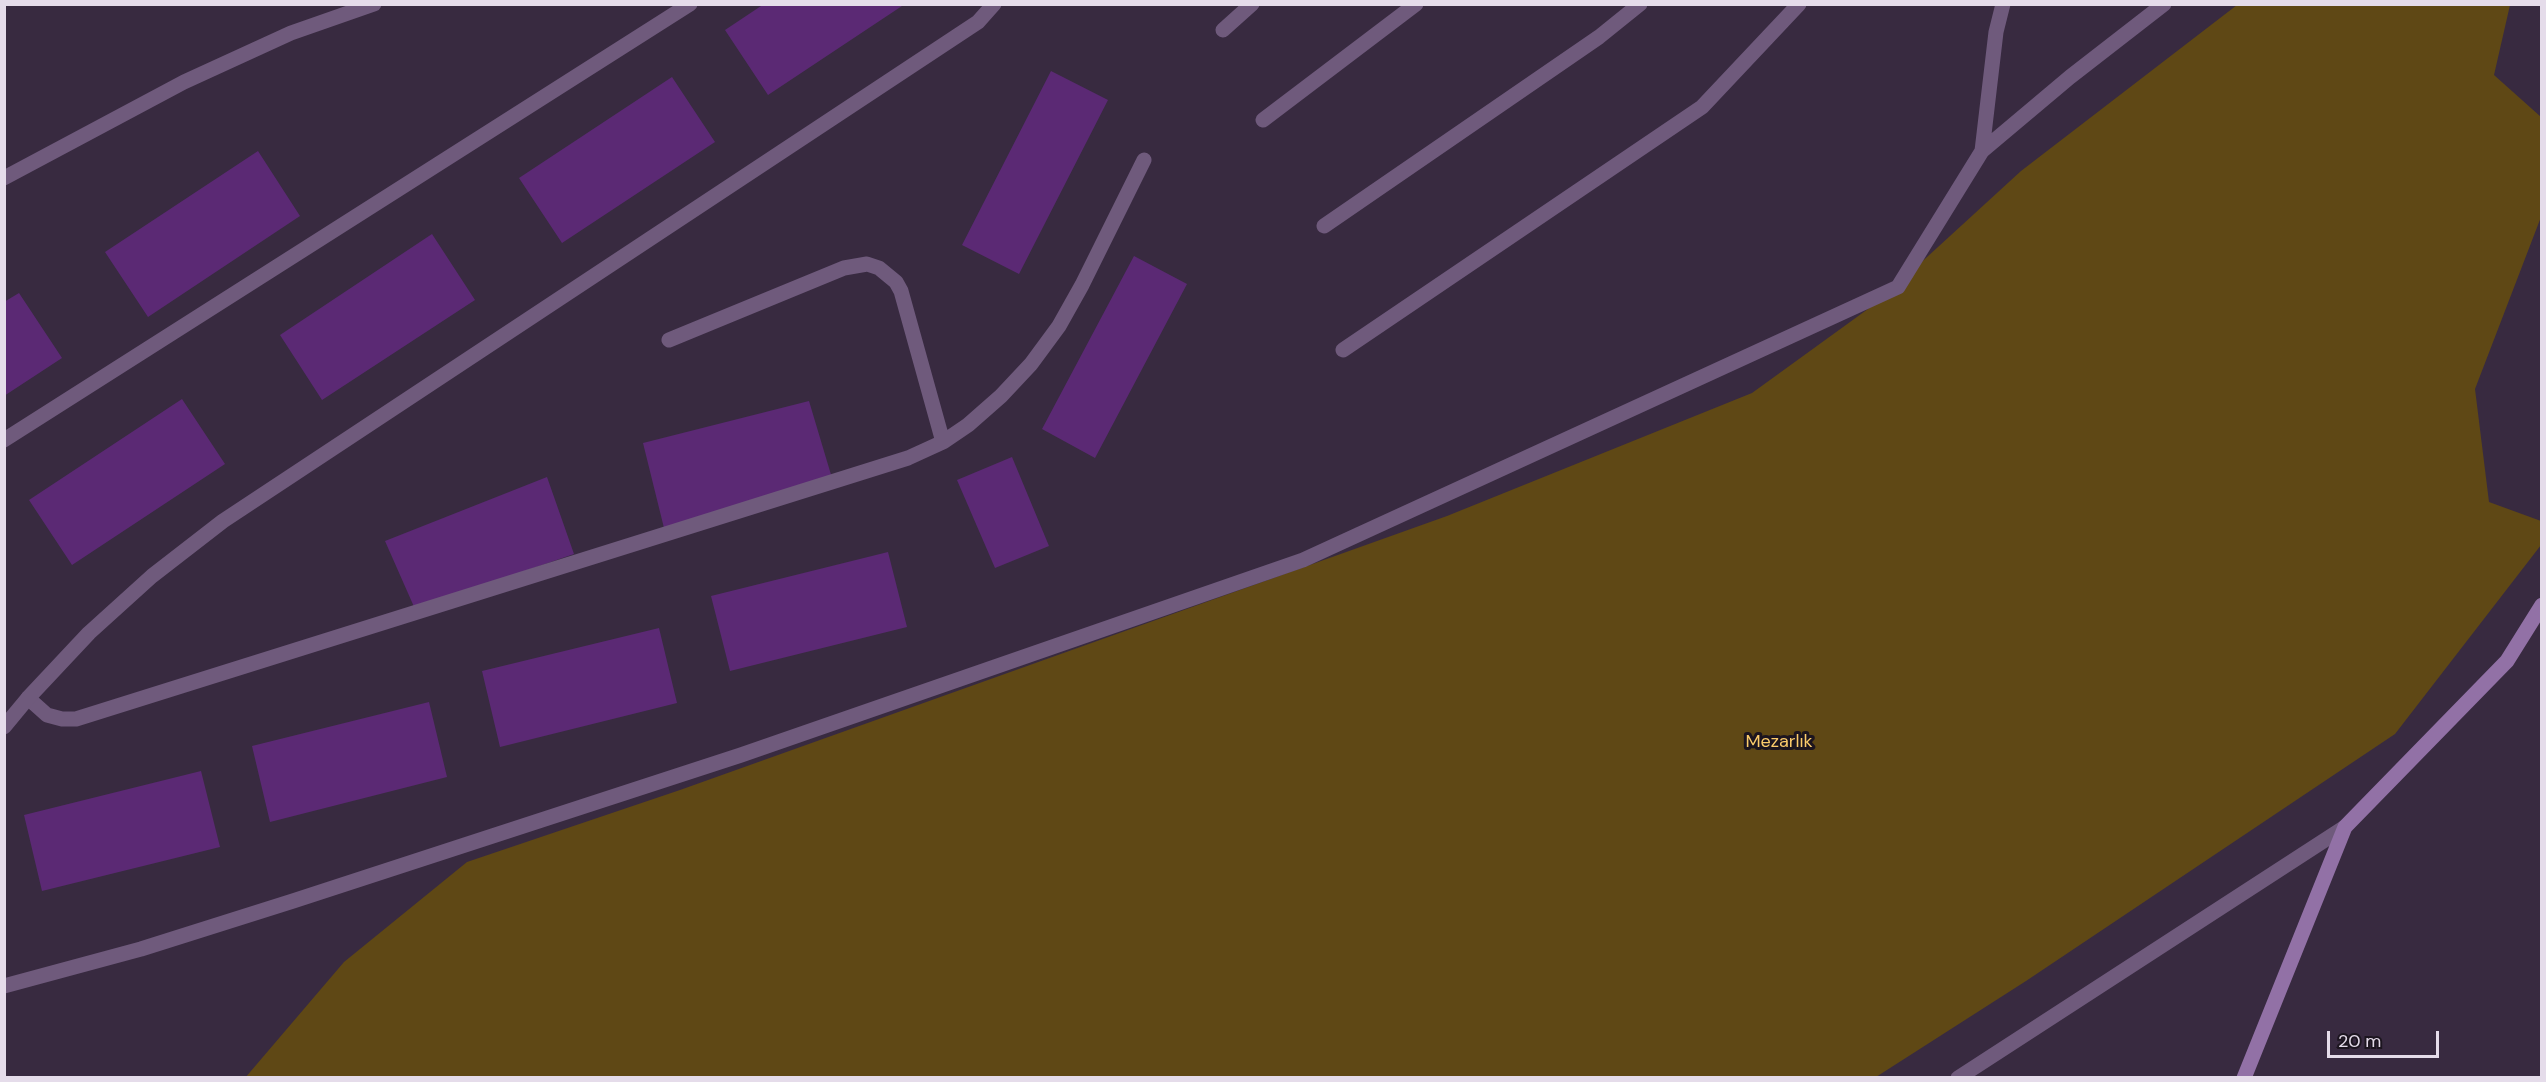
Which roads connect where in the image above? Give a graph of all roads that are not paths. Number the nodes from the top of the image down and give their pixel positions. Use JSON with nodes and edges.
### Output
{"nodes":[{"id":1,"x":374,"y":4,"type":"edge"},
{"id":2,"x":690,"y":4,"type":"edge"},
{"id":3,"x":994,"y":4,"type":"edge"},
{"id":4,"x":1252,"y":4,"type":"edge"},
{"id":5,"x":1416,"y":4,"type":"edge"},
{"id":6,"x":1640,"y":4,"type":"edge"},
{"id":7,"x":1799,"y":4,"type":"edge"},
{"id":8,"x":2003,"y":4,"type":"edge"},
{"id":9,"x":2163,"y":4,"type":"edge"},
{"id":10,"x":1223,"y":30,"type":"dead end"},
{"id":11,"x":1263,"y":120,"type":"dead end"},
{"id":12,"x":1982,"y":151,"type":"junction"},
{"id":13,"x":1144,"y":160,"type":"dead end"},
{"id":14,"x":4,"y":178,"type":"edge"},
{"id":15,"x":1324,"y":226,"type":"dead end"},
{"id":16,"x":669,"y":340,"type":"dead end"},
{"id":17,"x":1343,"y":350,"type":"dead end"},
{"id":18,"x":4,"y":440,"type":"edge"},
{"id":19,"x":943,"y":442,"type":"junction"},
{"id":20,"x":2541,"y":605,"type":"edge"},
{"id":21,"x":28,"y":698,"type":"junction"},
{"id":22,"x":4,"y":727,"type":"edge"},
{"id":23,"x":2345,"y":827,"type":"junction"},
{"id":24,"x":4,"y":986,"type":"edge"},
{"id":25,"x":1958,"y":1077,"type":"edge"},
{"id":26,"x":2244,"y":1077,"type":"edge"}],
"edges":[{"from":1,"to":14,"type":"street"},
{"from":2,"to":18,"type":"street"},
{"from":3,"to":21,"type":"street"},
{"from":4,"to":10,"type":"street"},
{"from":5,"to":11,"type":"street"},
{"from":6,"to":15,"type":"street"},
{"from":7,"to":17,"type":"street"},
{"from":8,"to":12,"type":"street"},
{"from":9,"to":12,"type":"street"},
{"from":12,"to":24,"type":"street"},
{"from":13,"to":19,"type":"street"},
{"from":16,"to":19,"type":"street"},
{"from":19,"to":21,"type":"street"},
{"from":20,"to":23,"type":"main road"},
{"from":21,"to":22,"type":"street"},
{"from":23,"to":25,"type":"street"},
{"from":23,"to":26,"type":"main road"}]}
